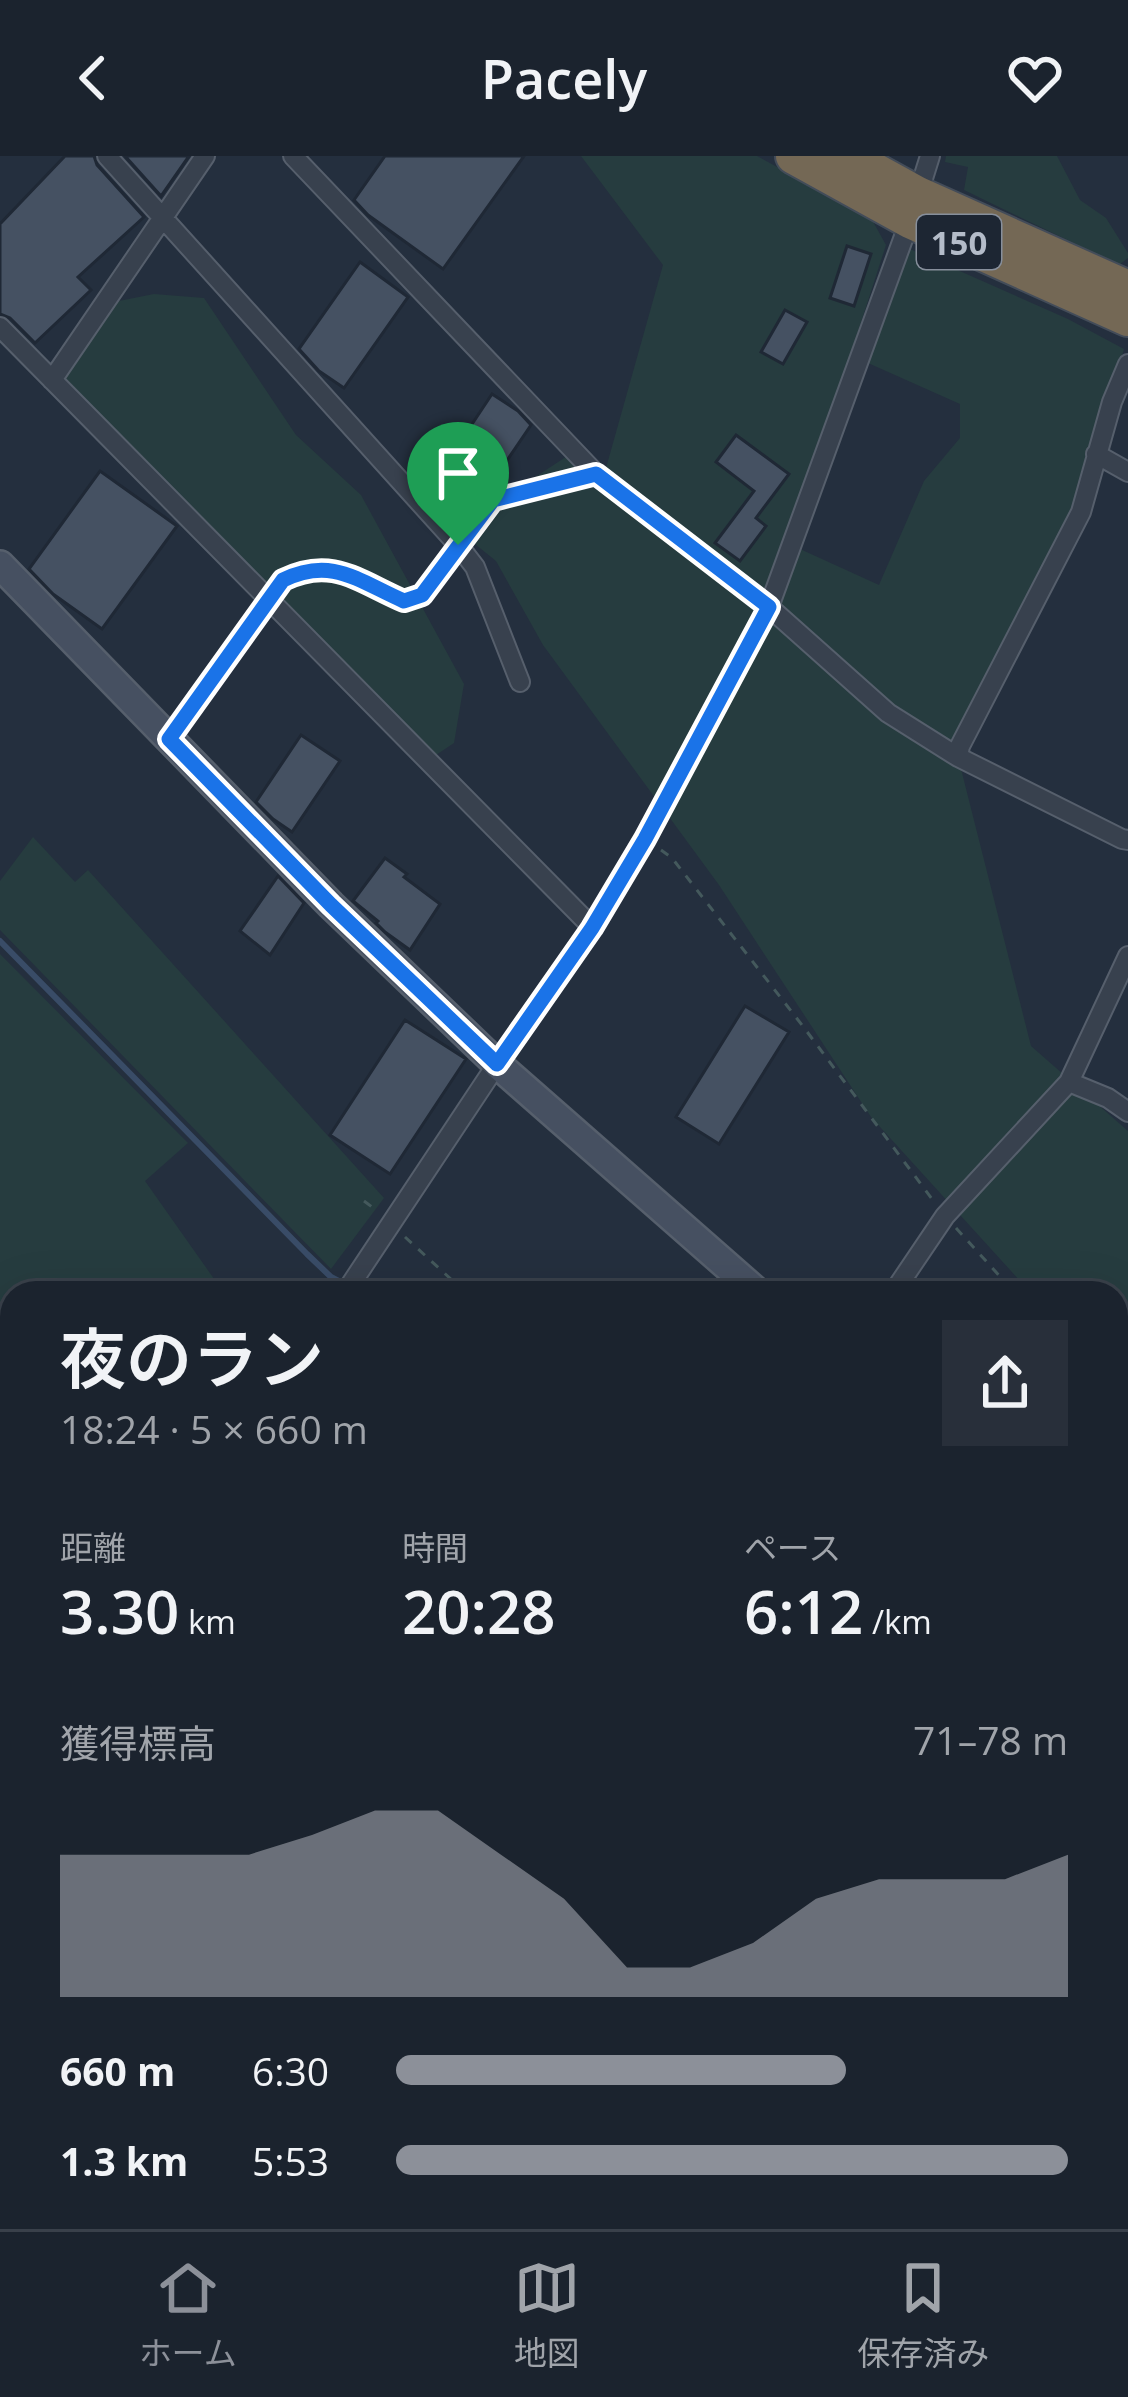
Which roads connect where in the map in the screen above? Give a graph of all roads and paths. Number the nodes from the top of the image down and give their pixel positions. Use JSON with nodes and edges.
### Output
{"nodes":[{"id":1,"x":106,"y":156,"type":"edge"},
{"id":2,"x":206,"y":156,"type":"edge"},
{"id":3,"x":293,"y":156,"type":"edge"},
{"id":4,"x":794,"y":156,"type":"edge"},
{"id":5,"x":847,"y":156,"type":"edge"},
{"id":6,"x":930,"y":156,"type":"edge"},
{"id":7,"x":914,"y":208,"type":"junction"},
{"id":8,"x":164,"y":217,"type":"junction"},
{"id":9,"x":1128,"y":289,"type":"edge"},
{"id":10,"x":1128,"y":318,"type":"edge"},
{"id":11,"x":0,"y":327,"type":"edge"},
{"id":12,"x":1128,"y":364,"type":"edge"},
{"id":13,"x":52,"y":380,"type":"junction"},
{"id":14,"x":1096,"y":454,"type":"junction"},
{"id":15,"x":1128,"y":472,"type":"edge"},
{"id":16,"x":596,"y":474,"type":"junction"},
{"id":17,"x":458,"y":545,"type":"junction"},
{"id":18,"x":0,"y":566,"type":"edge"},
{"id":19,"x":268,"y":601,"type":"junction"},
{"id":20,"x":769,"y":607,"type":"junction"},
{"id":21,"x":520,"y":682,"type":"dead end"},
{"id":22,"x":169,"y":739,"type":"junction"},
{"id":23,"x":958,"y":757,"type":"junction"},
{"id":24,"x":645,"y":839,"type":"junction"},
{"id":25,"x":1128,"y":839,"type":"edge"},
{"id":26,"x":592,"y":928,"type":"junction"},
{"id":27,"x":1128,"y":956,"type":"edge"},
{"id":28,"x":497,"y":1064,"type":"junction"},
{"id":29,"x":1069,"y":1082,"type":"junction"},
{"id":30,"x":1128,"y":1112,"type":"edge"},
{"id":31,"x":364,"y":1201,"type":"dead end"},
{"id":32,"x":381,"y":1215,"type":"dead end"},
{"id":33,"x":945,"y":1216,"type":"junction"},
{"id":34,"x":396,"y":1229,"type":"dead end"},
{"id":35,"x":353,"y":1281,"type":"edge"},
{"id":36,"x":453,"y":1281,"type":"edge"},
{"id":37,"x":744,"y":1281,"type":"edge"},
{"id":38,"x":901,"y":1281,"type":"edge"},
{"id":39,"x":1005,"y":1281,"type":"edge"}],
"edges":[{"from":1,"to":8,"type":"street"},
{"from":2,"to":8,"type":"street"},
{"from":3,"to":16,"type":"street"},
{"from":4,"to":7,"type":"highway","number":"150"},
{"from":5,"to":7,"type":"highway","number":"150"},
{"from":6,"to":7,"type":"street"},
{"from":7,"to":9,"type":"highway","number":"150"},
{"from":7,"to":10,"type":"highway","number":"150"},
{"from":7,"to":20,"type":"street"},
{"from":8,"to":13,"type":"street"},
{"from":8,"to":17,"type":"street"},
{"from":11,"to":13,"type":"street"},
{"from":12,"to":14,"type":"street"},
{"from":13,"to":19,"type":"street"},
{"from":14,"to":15,"type":"street"},
{"from":14,"to":23,"type":"street"},
{"from":16,"to":17,"type":"street"},
{"from":16,"to":20,"type":"street"},
{"from":17,"to":19,"type":"street"},
{"from":17,"to":21,"type":"street"},
{"from":18,"to":22,"type":"street"},
{"from":19,"to":22,"type":"street"},
{"from":19,"to":26,"type":"street"},
{"from":20,"to":23,"type":"street"},
{"from":20,"to":24,"type":"street"},
{"from":22,"to":28,"type":"street"},
{"from":23,"to":25,"type":"street"},
{"from":24,"to":26,"type":"street"},
{"from":24,"to":33,"type":"path"},
{"from":26,"to":28,"type":"street"},
{"from":27,"to":29,"type":"street"},
{"from":28,"to":35,"type":"street"},
{"from":28,"to":37,"type":"street"},
{"from":29,"to":30,"type":"street"},
{"from":29,"to":33,"type":"street"},
{"from":31,"to":32,"type":"path"},
{"from":33,"to":38,"type":"street"},
{"from":33,"to":39,"type":"path"},
{"from":34,"to":36,"type":"path"}]}
